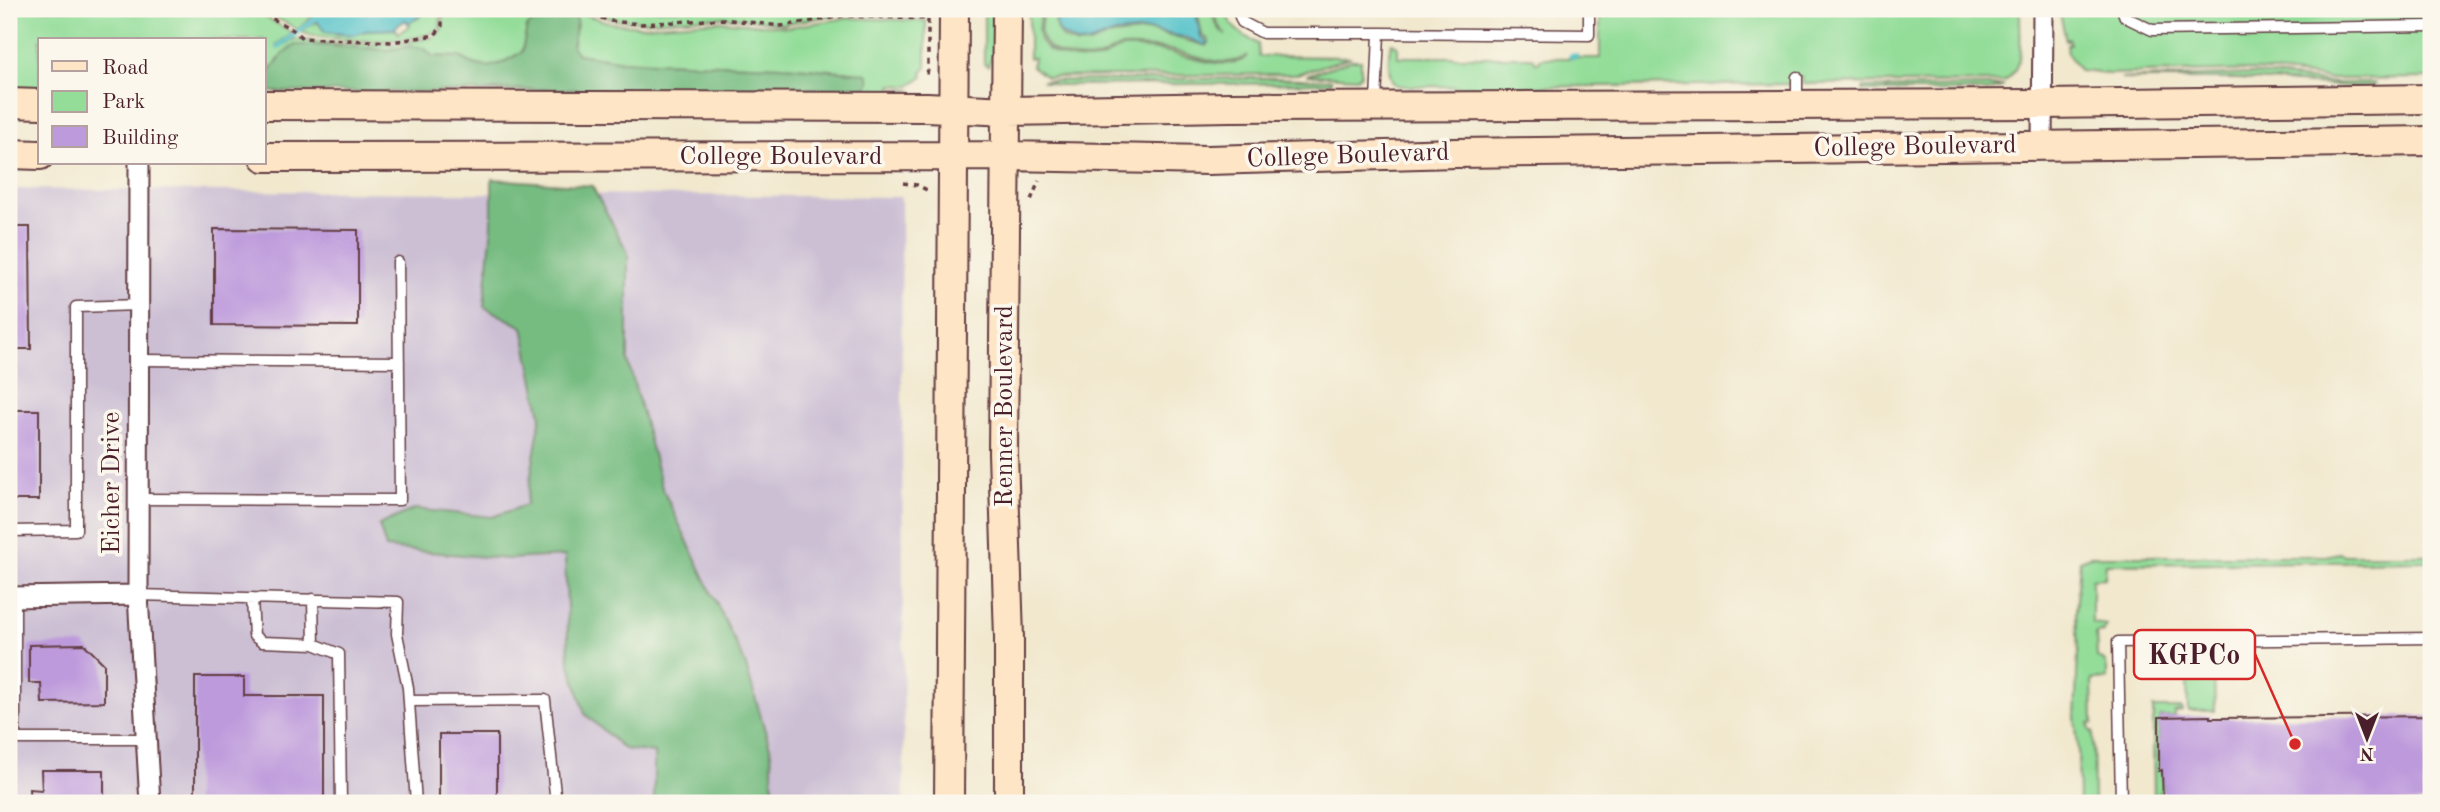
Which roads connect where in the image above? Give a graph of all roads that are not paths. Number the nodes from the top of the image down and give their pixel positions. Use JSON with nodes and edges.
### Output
{"nodes":[{"id":1,"x":954,"y":9,"type":"edge"},
{"id":2,"x":1007,"y":9,"type":"edge"},
{"id":3,"x":1237,"y":9,"type":"edge"},
{"id":4,"x":1589,"y":9,"type":"edge"},
{"id":5,"x":2043,"y":9,"type":"edge"},
{"id":6,"x":2122,"y":9,"type":"edge"},
{"id":7,"x":2431,"y":26,"type":"edge"},
{"id":8,"x":1378,"y":33,"type":"junction"},
{"id":9,"x":1797,"y":77,"type":"dead end"},
{"id":10,"x":2431,"y":99,"type":"edge"},
{"id":11,"x":9,"y":103,"type":"edge"},
{"id":12,"x":38,"y":104,"type":"edge"},
{"id":13,"x":2043,"y":104,"type":"junction"},
{"id":14,"x":266,"y":105,"type":"edge"},
{"id":15,"x":1797,"y":105,"type":"junction"},
{"id":16,"x":1376,"y":107,"type":"junction"},
{"id":17,"x":954,"y":109,"type":"junction"},
{"id":18,"x":1007,"y":111,"type":"junction"},
{"id":19,"x":2431,"y":141,"type":"edge"},
{"id":20,"x":2042,"y":146,"type":"junction"},
{"id":21,"x":9,"y":154,"type":"edge"},
{"id":22,"x":38,"y":155,"type":"edge"},
{"id":23,"x":1006,"y":156,"type":"junction"},
{"id":24,"x":266,"y":157,"type":"edge"},
{"id":25,"x":954,"y":157,"type":"junction"},
{"id":26,"x":139,"y":164,"type":"edge"},
{"id":27,"x":398,"y":262,"type":"dead end"},
{"id":28,"x":139,"y":305,"type":"junction"},
{"id":29,"x":139,"y":360,"type":"junction"},
{"id":30,"x":399,"y":362,"type":"junction"},
{"id":31,"x":138,"y":499,"type":"junction"},
{"id":32,"x":9,"y":531,"type":"edge"},
{"id":33,"x":138,"y":595,"type":"junction"},
{"id":34,"x":12,"y":597,"type":"edge"},
{"id":35,"x":252,"y":598,"type":"junction"},
{"id":36,"x":313,"y":600,"type":"junction"},
{"id":37,"x":2431,"y":638,"type":"edge"},
{"id":38,"x":314,"y":644,"type":"junction"},
{"id":39,"x":409,"y":701,"type":"junction"},
{"id":40,"x":148,"y":739,"type":"junction"},
{"id":41,"x":150,"y":803,"type":"edge"},
{"id":42,"x":341,"y":803,"type":"edge"},
{"id":43,"x":416,"y":803,"type":"edge"},
{"id":44,"x":556,"y":803,"type":"edge"},
{"id":45,"x":949,"y":803,"type":"edge"},
{"id":46,"x":1009,"y":803,"type":"edge"},
{"id":47,"x":2121,"y":803,"type":"edge"}],
"edges":[{"from":1,"to":17,"type":"main road","name":"Renner Boulevard"},
{"from":2,"to":18,"type":"main road","name":"Renner Boulevard"},
{"from":3,"to":8,"type":"lane"},
{"from":4,"to":8,"type":"lane"},
{"from":5,"to":13,"type":"street"},
{"from":6,"to":7,"type":"lane"},
{"from":8,"to":16,"type":"lane"},
{"from":9,"to":15,"type":"lane"},
{"from":10,"to":13,"type":"main road","name":"College Boulevard"},
{"from":11,"to":12,"type":"main road"},
{"from":13,"to":15,"type":"main road","name":"College Boulevard"},
{"from":13,"to":20,"type":"street"},
{"from":14,"to":17,"type":"main road","name":"College Boulevard"},
{"from":15,"to":16,"type":"main road","name":"College Boulevard"},
{"from":16,"to":18,"type":"main road","name":"College Boulevard"},
{"from":17,"to":18,"type":"main road","name":"College Boulevard"},
{"from":17,"to":25,"type":"main road","name":"Renner Boulevard"},
{"from":18,"to":23,"type":"main road","name":"Renner Boulevard"},
{"from":19,"to":20,"type":"main road","name":"College Boulevard"},
{"from":20,"to":23,"type":"main road","name":"College Boulevard"},
{"from":21,"to":22,"type":"main road"},
{"from":23,"to":25,"type":"main road","name":"College Boulevard"},
{"from":23,"to":46,"type":"main road","name":"Renner Boulevard"},
{"from":24,"to":25,"type":"main road","name":"College Boulevard"},
{"from":25,"to":45,"type":"main road","name":"Renner Boulevard"},
{"from":26,"to":28,"type":"street","name":"Eicher Drive"},
{"from":27,"to":30,"type":"lane"},
{"from":28,"to":29,"type":"street","name":"Eicher Drive"},
{"from":28,"to":32,"type":"lane"},
{"from":29,"to":30,"type":"lane"},
{"from":29,"to":31,"type":"street","name":"Eicher Drive"},
{"from":30,"to":31,"type":"lane"},
{"from":31,"to":33,"type":"street","name":"Eicher Drive"},
{"from":33,"to":34,"type":"street"},
{"from":33,"to":35,"type":"lane"},
{"from":33,"to":40,"type":"street","name":"Eicher Drive"},
{"from":34,"to":40,"type":"lane"},
{"from":35,"to":36,"type":"lane"},
{"from":35,"to":38,"type":"lane"},
{"from":36,"to":38,"type":"lane"},
{"from":36,"to":39,"type":"lane"},
{"from":37,"to":47,"type":"lane"},
{"from":38,"to":42,"type":"lane"},
{"from":39,"to":43,"type":"lane"},
{"from":39,"to":44,"type":"lane"},
{"from":40,"to":41,"type":"street","name":"Eicher Drive"}]}
